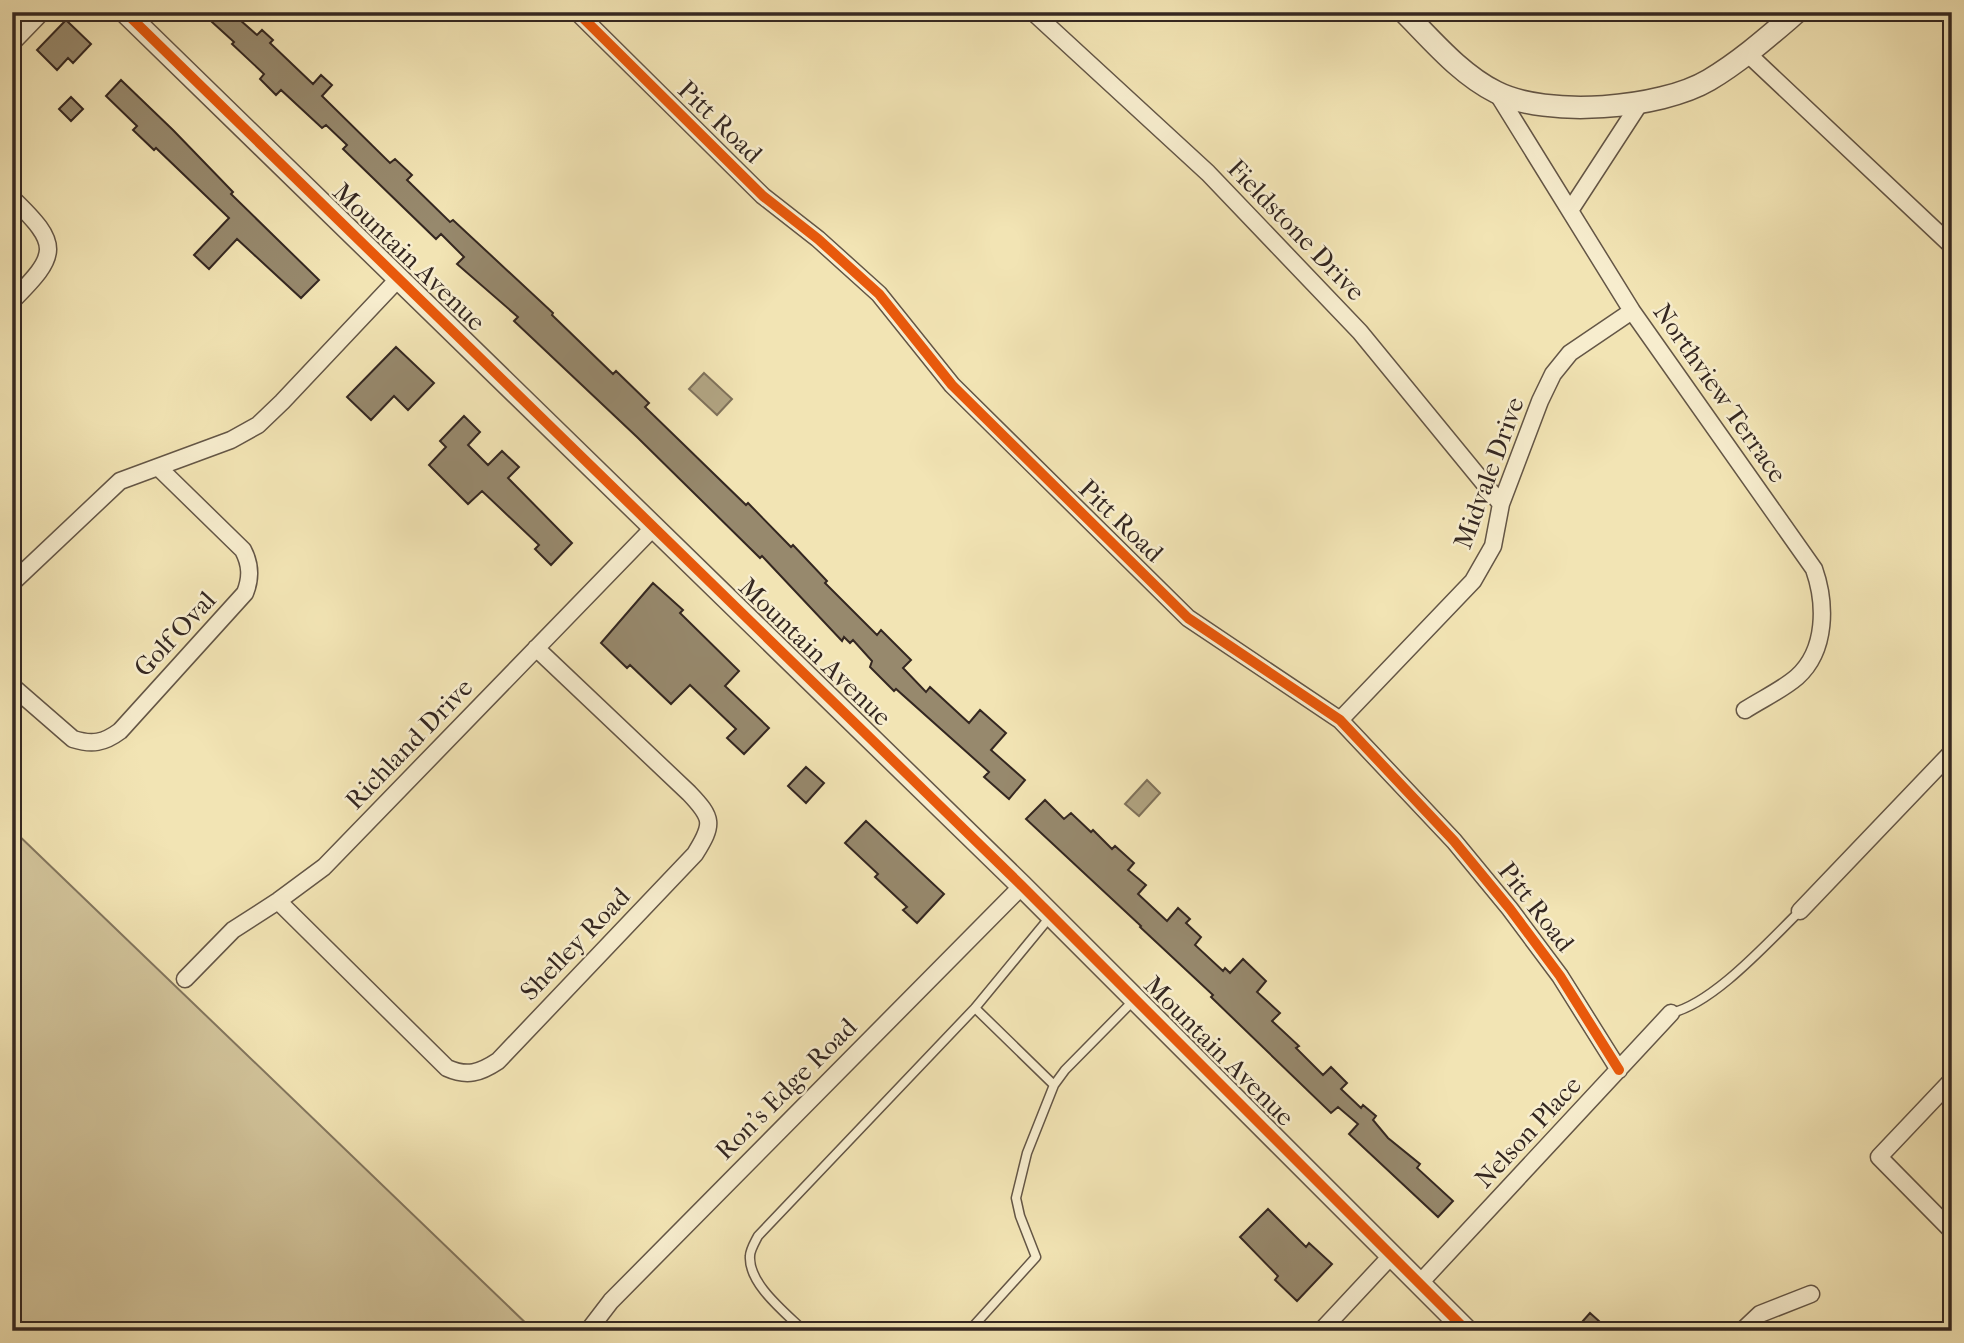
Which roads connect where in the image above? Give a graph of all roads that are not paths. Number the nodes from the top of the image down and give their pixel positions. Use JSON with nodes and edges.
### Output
{"nodes":[{"id":1,"x":42,"y":12,"type":"edge"},
{"id":2,"x":125,"y":12,"type":"edge"},
{"id":3,"x":1033,"y":12,"type":"edge"},
{"id":4,"x":1404,"y":12,"type":"edge"},
{"id":5,"x":578,"y":13,"type":"edge"},
{"id":6,"x":1784,"y":16,"type":"edge"},
{"id":7,"x":12,"y":43,"type":"edge"},
{"id":8,"x":1748,"y":54,"type":"junction"},
{"id":9,"x":1497,"y":93,"type":"junction"},
{"id":10,"x":1640,"y":103,"type":"junction"},
{"id":11,"x":12,"y":198,"type":"edge"},
{"id":12,"x":1571,"y":209,"type":"junction"},
{"id":13,"x":1952,"y":246,"type":"edge"},
{"id":14,"x":399,"y":278,"type":"junction"},
{"id":15,"x":12,"y":301,"type":"edge"},
{"id":16,"x":1632,"y":311,"type":"junction"},
{"id":17,"x":159,"y":468,"type":"junction"},
{"id":18,"x":1501,"y":504,"type":"junction"},
{"id":19,"x":654,"y":527,"type":"junction"},
{"id":20,"x":12,"y":583,"type":"edge"},
{"id":21,"x":536,"y":648,"type":"junction"},
{"id":22,"x":12,"y":686,"type":"edge"},
{"id":23,"x":1745,"y":710,"type":"dead end"},
{"id":24,"x":1340,"y":720,"type":"junction"},
{"id":25,"x":1952,"y":752,"type":"edge"},
{"id":26,"x":1023,"y":886,"type":"junction"},
{"id":27,"x":278,"y":901,"type":"junction"},
{"id":28,"x":1800,"y":911,"type":"joint"},
{"id":29,"x":1052,"y":915,"type":"junction"},
{"id":30,"x":185,"y":979,"type":"dead end"},
{"id":31,"x":1135,"y":999,"type":"junction"},
{"id":32,"x":975,"y":1008,"type":"junction"},
{"id":33,"x":1671,"y":1013,"type":"joint"},
{"id":34,"x":1619,"y":1070,"type":"junction"},
{"id":35,"x":1952,"y":1080,"type":"edge"},
{"id":36,"x":1054,"y":1086,"type":"junction"},
{"id":37,"x":1952,"y":1231,"type":"edge"},
{"id":38,"x":1391,"y":1256,"type":"junction"},
{"id":39,"x":1419,"y":1284,"type":"junction"},
{"id":40,"x":1811,"y":1294,"type":"dead end"},
{"id":41,"x":588,"y":1331,"type":"edge"},
{"id":42,"x":804,"y":1331,"type":"edge"},
{"id":43,"x":969,"y":1331,"type":"edge"},
{"id":44,"x":1321,"y":1331,"type":"edge"},
{"id":45,"x":1467,"y":1331,"type":"edge"},
{"id":46,"x":1742,"y":1331,"type":"edge"}],
"edges":[{"from":1,"to":7,"type":"street"},
{"from":2,"to":14,"type":"street","name":"Mountain Avenue"},
{"from":3,"to":18,"type":"street","name":"Fieldstone Drive"},
{"from":4,"to":9,"type":"street"},
{"from":5,"to":24,"type":"street","name":"Pitt Road"},
{"from":6,"to":8,"type":"street"},
{"from":8,"to":10,"type":"street"},
{"from":8,"to":13,"type":"street"},
{"from":9,"to":10,"type":"street"},
{"from":9,"to":12,"type":"street","name":"Northview Terrace"},
{"from":10,"to":12,"type":"street"},
{"from":11,"to":15,"type":"street"},
{"from":12,"to":16,"type":"street","name":"Northview Terrace"},
{"from":14,"to":17,"type":"street"},
{"from":14,"to":19,"type":"street","name":"Mountain Avenue"},
{"from":16,"to":18,"type":"street","name":"Midvale Drive"},
{"from":16,"to":23,"type":"street","name":"Northview Terrace"},
{"from":17,"to":20,"type":"street"},
{"from":17,"to":22,"type":"street","name":"Golf Oval"},
{"from":18,"to":24,"type":"street","name":"Midvale Drive"},
{"from":19,"to":21,"type":"street","name":"Richland Drive"},
{"from":19,"to":26,"type":"street","name":"Mountain Avenue"},
{"from":21,"to":27,"type":"street","name":"Richland Drive"},
{"from":21,"to":27,"type":"street","name":"Shelley Road"},
{"from":24,"to":34,"type":"street","name":"Pitt Road"},
{"from":25,"to":28,"type":"street"},
{"from":26,"to":29,"type":"street","name":"Mountain Avenue"},
{"from":26,"to":41,"type":"street","name":"Ron's Edge Road"},
{"from":27,"to":30,"type":"street","name":"Richland Drive"},
{"from":28,"to":33,"type":"lane"},
{"from":29,"to":31,"type":"street","name":"Mountain Avenue"},
{"from":29,"to":32,"type":"lane"},
{"from":31,"to":36,"type":"lane"},
{"from":31,"to":38,"type":"street","name":"Mountain Avenue"},
{"from":32,"to":36,"type":"lane"},
{"from":32,"to":42,"type":"lane"},
{"from":33,"to":34,"type":"street","name":"Nelson Place"},
{"from":34,"to":39,"type":"street","name":"Nelson Place"},
{"from":35,"to":37,"type":"street"},
{"from":36,"to":43,"type":"lane"},
{"from":38,"to":39,"type":"street","name":"Mountain Avenue"},
{"from":38,"to":44,"type":"street"},
{"from":39,"to":45,"type":"street","name":"Mountain Avenue"},
{"from":40,"to":46,"type":"street"}]}
